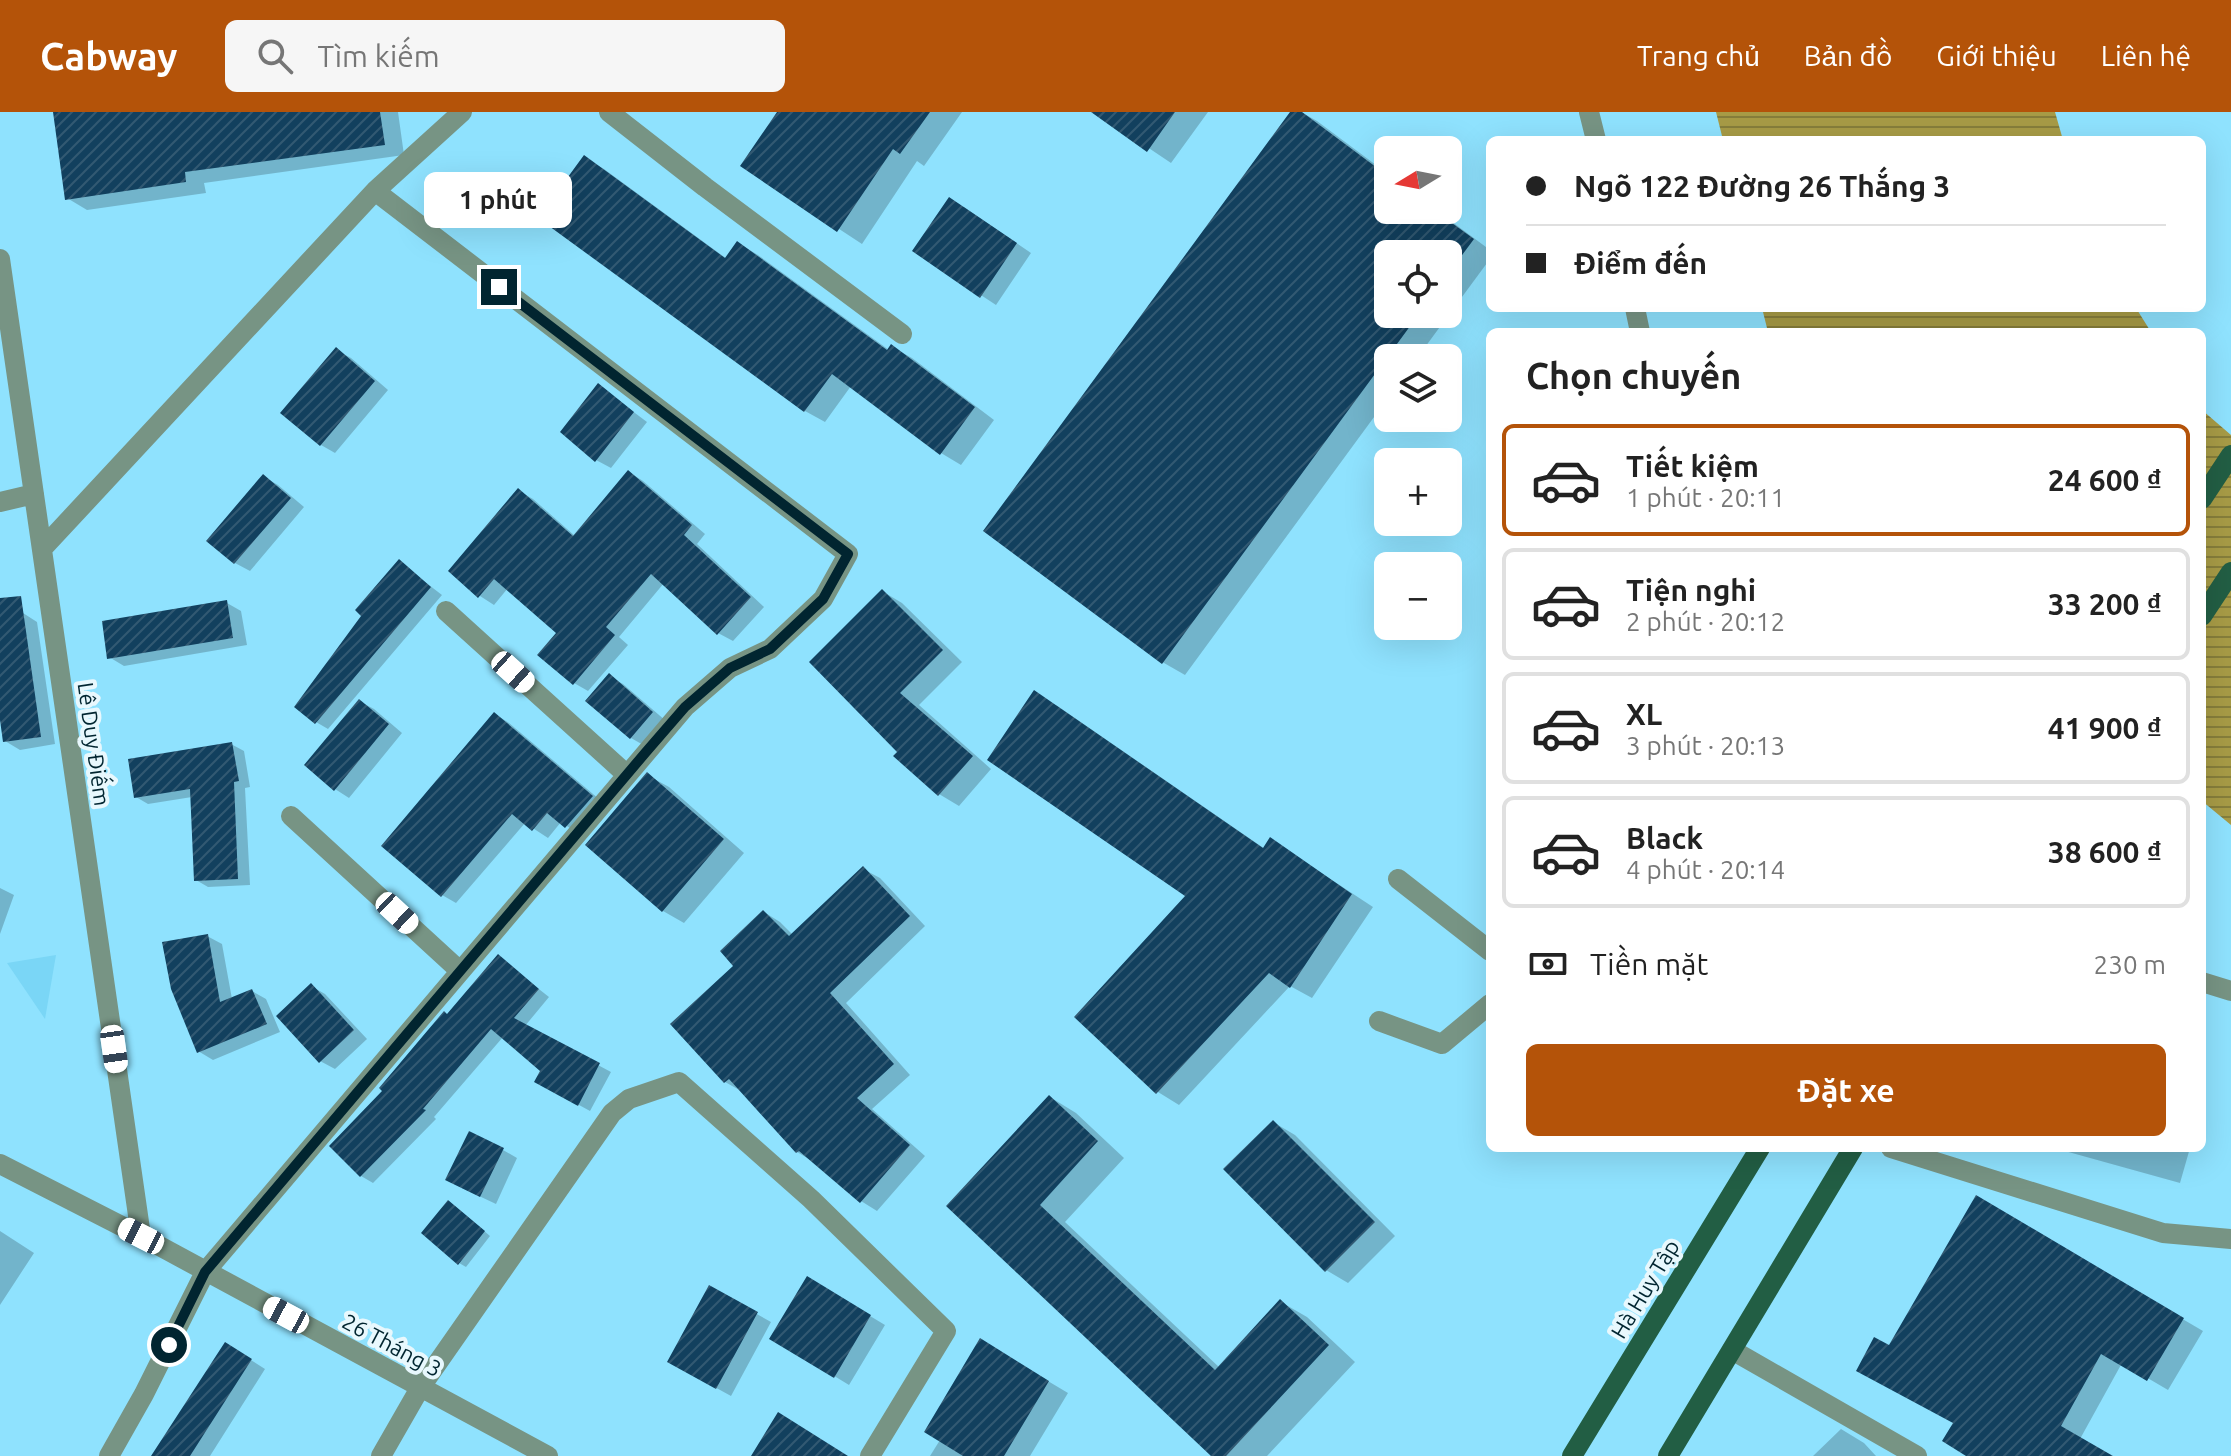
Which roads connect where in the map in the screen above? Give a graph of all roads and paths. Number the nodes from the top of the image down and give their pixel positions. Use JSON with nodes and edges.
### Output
{"nodes":[{"id":1,"x":462,"y":112,"type":"edge"},
{"id":2,"x":609,"y":112,"type":"edge"},
{"id":3,"x":1589,"y":112,"type":"edge"},
{"id":4,"x":1595,"y":136,"type":"edge"},
{"id":5,"x":375,"y":191,"type":"junction"},
{"id":6,"x":0,"y":259,"type":"edge"},
{"id":7,"x":902,"y":334,"type":"dead end"},
{"id":8,"x":2231,"y":455,"type":"edge"},
{"id":9,"x":2206,"y":493,"type":"edge"},
{"id":10,"x":34,"y":494,"type":"junction"},
{"id":11,"x":0,"y":502,"type":"edge"},
{"id":12,"x":42,"y":549,"type":"junction"},
{"id":13,"x":2231,"y":572,"type":"edge"},
{"id":14,"x":2206,"y":610,"type":"edge"},
{"id":15,"x":446,"y":611,"type":"dead end"},
{"id":16,"x":626,"y":774,"type":"junction"},
{"id":17,"x":291,"y":816,"type":"dead end"},
{"id":18,"x":1398,"y":879,"type":"dead end"},
{"id":19,"x":1486,"y":948,"type":"edge"},
{"id":20,"x":460,"y":971,"type":"junction"},
{"id":21,"x":2206,"y":983,"type":"edge"},
{"id":22,"x":2231,"y":991,"type":"edge"},
{"id":23,"x":1486,"y":1007,"type":"edge"},
{"id":24,"x":1379,"y":1021,"type":"dead end"},
{"id":25,"x":1754,"y":1152,"type":"edge"},
{"id":26,"x":1851,"y":1152,"type":"edge"},
{"id":27,"x":1904,"y":1152,"type":"edge"},
{"id":28,"x":0,"y":1164,"type":"edge"},
{"id":29,"x":141,"y":1236,"type":"junction"},
{"id":30,"x":2231,"y":1239,"type":"edge"},
{"id":31,"x":205,"y":1272,"type":"junction"},
{"id":32,"x":1732,"y":1350,"type":"junction"},
{"id":33,"x":420,"y":1388,"type":"junction"},
{"id":34,"x":109,"y":1456,"type":"edge"},
{"id":35,"x":381,"y":1456,"type":"edge"},
{"id":36,"x":548,"y":1456,"type":"edge"},
{"id":37,"x":870,"y":1456,"type":"edge"},
{"id":38,"x":1572,"y":1456,"type":"edge"},
{"id":39,"x":1668,"y":1456,"type":"edge"},
{"id":40,"x":1917,"y":1456,"type":"edge"}],
"edges":[{"from":1,"to":5,"type":"street"},
{"from":2,"to":7,"type":"street"},
{"from":3,"to":4,"type":"street"},
{"from":5,"to":12,"type":"street"},
{"from":5,"to":16,"type":"street"},
{"from":6,"to":10,"type":"street","name":"Lê Duy Điếm"},
{"from":8,"to":9,"type":"main road"},
{"from":10,"to":11,"type":"street"},
{"from":10,"to":12,"type":"street","name":"Lê Duy Điếm"},
{"from":12,"to":29,"type":"street","name":"Lê Duy Điếm"},
{"from":13,"to":14,"type":"main road"},
{"from":15,"to":16,"type":"street"},
{"from":16,"to":20,"type":"street"},
{"from":17,"to":20,"type":"street"},
{"from":18,"to":19,"type":"street"},
{"from":20,"to":31,"type":"street"},
{"from":21,"to":22,"type":"street"},
{"from":23,"to":24,"type":"street"},
{"from":25,"to":38,"type":"main road","name":"Hà Huy Tập"},
{"from":26,"to":32,"type":"main road"},
{"from":27,"to":30,"type":"street"},
{"from":28,"to":29,"type":"street","name":"26 Tháng 3"},
{"from":29,"to":31,"type":"street","name":"26 Tháng 3"},
{"from":31,"to":33,"type":"street","name":"26 Tháng 3"},
{"from":31,"to":34,"type":"street"},
{"from":32,"to":39,"type":"main road"},
{"from":32,"to":40,"type":"street"},
{"from":33,"to":35,"type":"street"},
{"from":33,"to":36,"type":"street","name":"26 Tháng 3"},
{"from":33,"to":37,"type":"street"}]}
